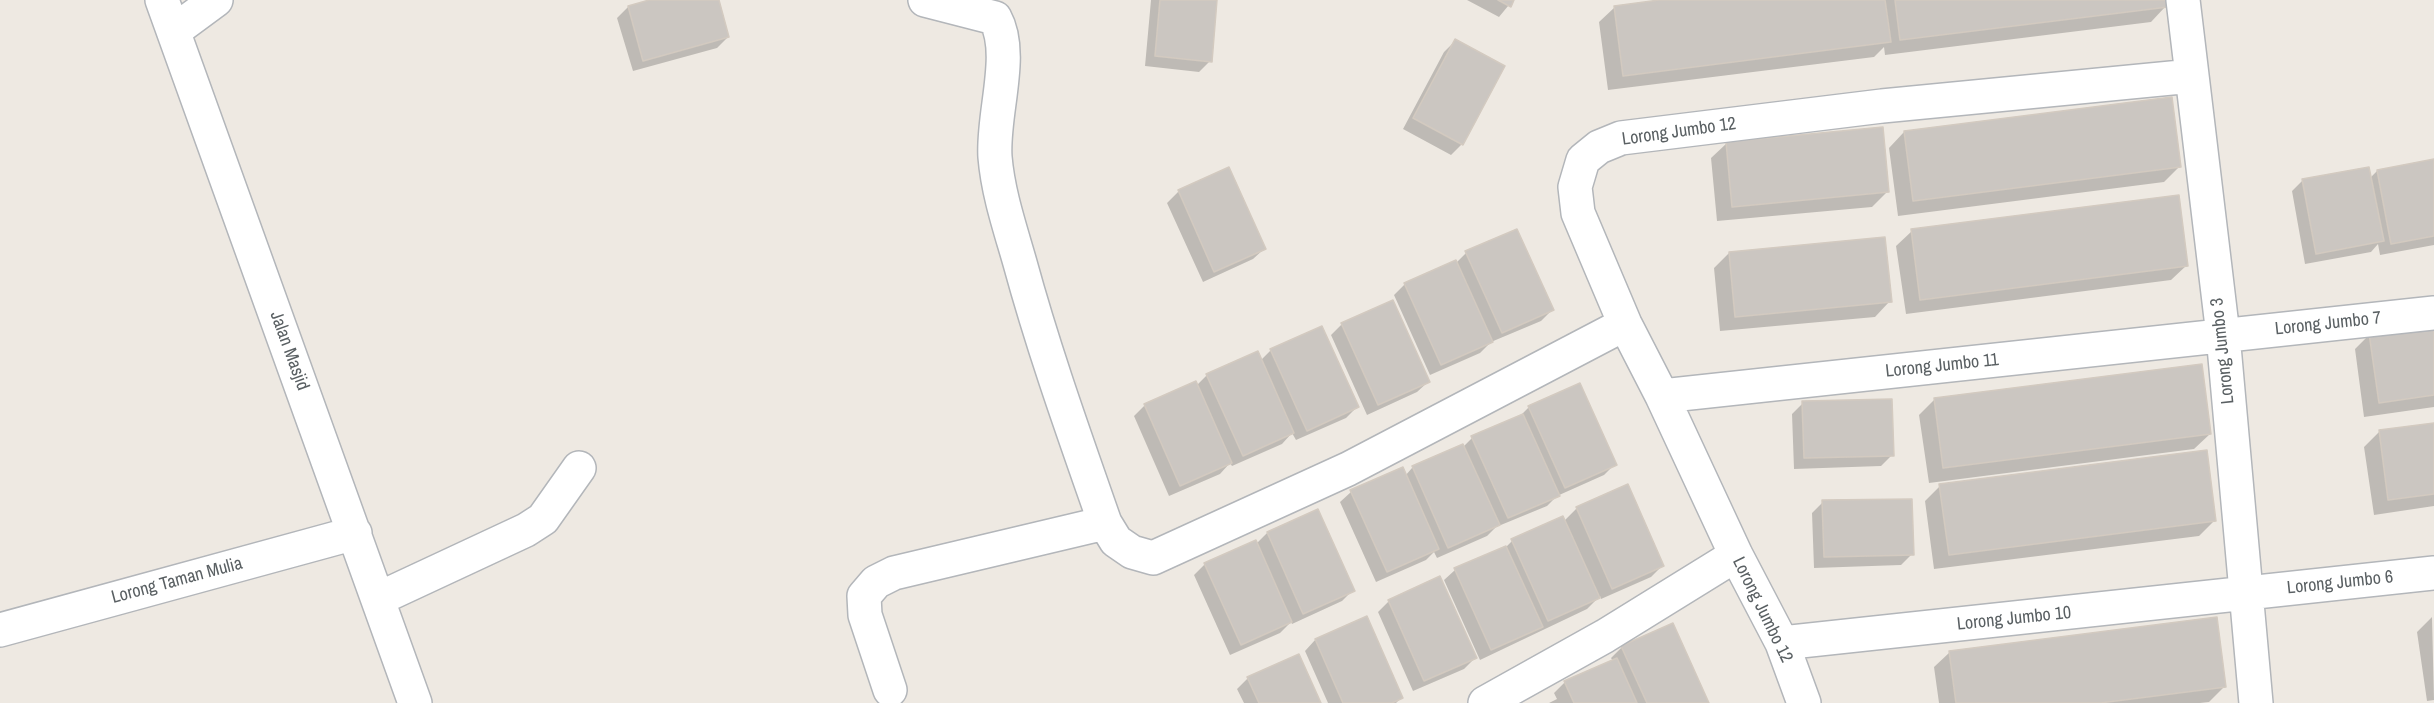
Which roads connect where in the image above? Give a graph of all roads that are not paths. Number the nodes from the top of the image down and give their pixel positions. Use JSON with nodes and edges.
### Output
{"nodes":[{"id":1,"x":162,"y":0,"type":"edge"},
{"id":2,"x":216,"y":0,"type":"edge"},
{"id":3,"x":925,"y":0,"type":"edge"},
{"id":4,"x":2183,"y":0,"type":"edge"},
{"id":5,"x":174,"y":31,"type":"junction"},
{"id":6,"x":2192,"y":76,"type":"junction"},
{"id":7,"x":2434,"y":313,"type":"edge"},
{"id":8,"x":1625,"y":324,"type":"junction"},
{"id":9,"x":2223,"y":335,"type":"junction"},
{"id":10,"x":1662,"y":396,"type":"junction"},
{"id":11,"x":579,"y":468,"type":"dead end"},
{"id":12,"x":1105,"y":523,"type":"junction"},
{"id":13,"x":355,"y":533,"type":"junction"},
{"id":14,"x":1736,"y":555,"type":"junction"},
{"id":15,"x":2434,"y":573,"type":"edge"},
{"id":16,"x":2246,"y":594,"type":"junction"},
{"id":17,"x":378,"y":600,"type":"junction"},
{"id":18,"x":0,"y":630,"type":"edge"},
{"id":19,"x":1782,"y":643,"type":"junction"},
{"id":20,"x":890,"y":690,"type":"dead end"},
{"id":21,"x":415,"y":703,"type":"edge"},
{"id":22,"x":1485,"y":703,"type":"edge"},
{"id":23,"x":1803,"y":703,"type":"edge"},
{"id":24,"x":2256,"y":703,"type":"edge"}],
"edges":[{"from":1,"to":5,"type":"street","name":"Jalan Masjid"},
{"from":2,"to":5,"type":"street"},
{"from":3,"to":12,"type":"street"},
{"from":4,"to":6,"type":"street","name":"Lorong Jumbo 3"},
{"from":5,"to":13,"type":"street","name":"Jalan Masjid"},
{"from":6,"to":8,"type":"street","name":"Lorong Jumbo 12"},
{"from":6,"to":9,"type":"street","name":"Lorong Jumbo 3"},
{"from":7,"to":9,"type":"street","name":"Lorong Jumbo 7"},
{"from":8,"to":10,"type":"street","name":"Lorong Jumbo 12"},
{"from":8,"to":12,"type":"street"},
{"from":9,"to":10,"type":"street","name":"Lorong Jumbo 11"},
{"from":9,"to":16,"type":"street","name":"Lorong Jumbo 3"},
{"from":10,"to":14,"type":"street","name":"Lorong Jumbo 12"},
{"from":11,"to":17,"type":"street"},
{"from":12,"to":20,"type":"street"},
{"from":13,"to":17,"type":"street","name":"Jalan Masjid"},
{"from":13,"to":18,"type":"street","name":"Lorong Taman Mulia"},
{"from":14,"to":19,"type":"street","name":"Lorong Jumbo 12"},
{"from":14,"to":22,"type":"street"},
{"from":15,"to":16,"type":"street","name":"Lorong Jumbo 6"},
{"from":16,"to":19,"type":"street","name":"Lorong Jumbo 10"},
{"from":16,"to":24,"type":"street","name":"Lorong Jumbo 3"},
{"from":17,"to":21,"type":"street","name":"Jalan Masjid"},
{"from":19,"to":23,"type":"street","name":"Lorong Jumbo 12"}]}
